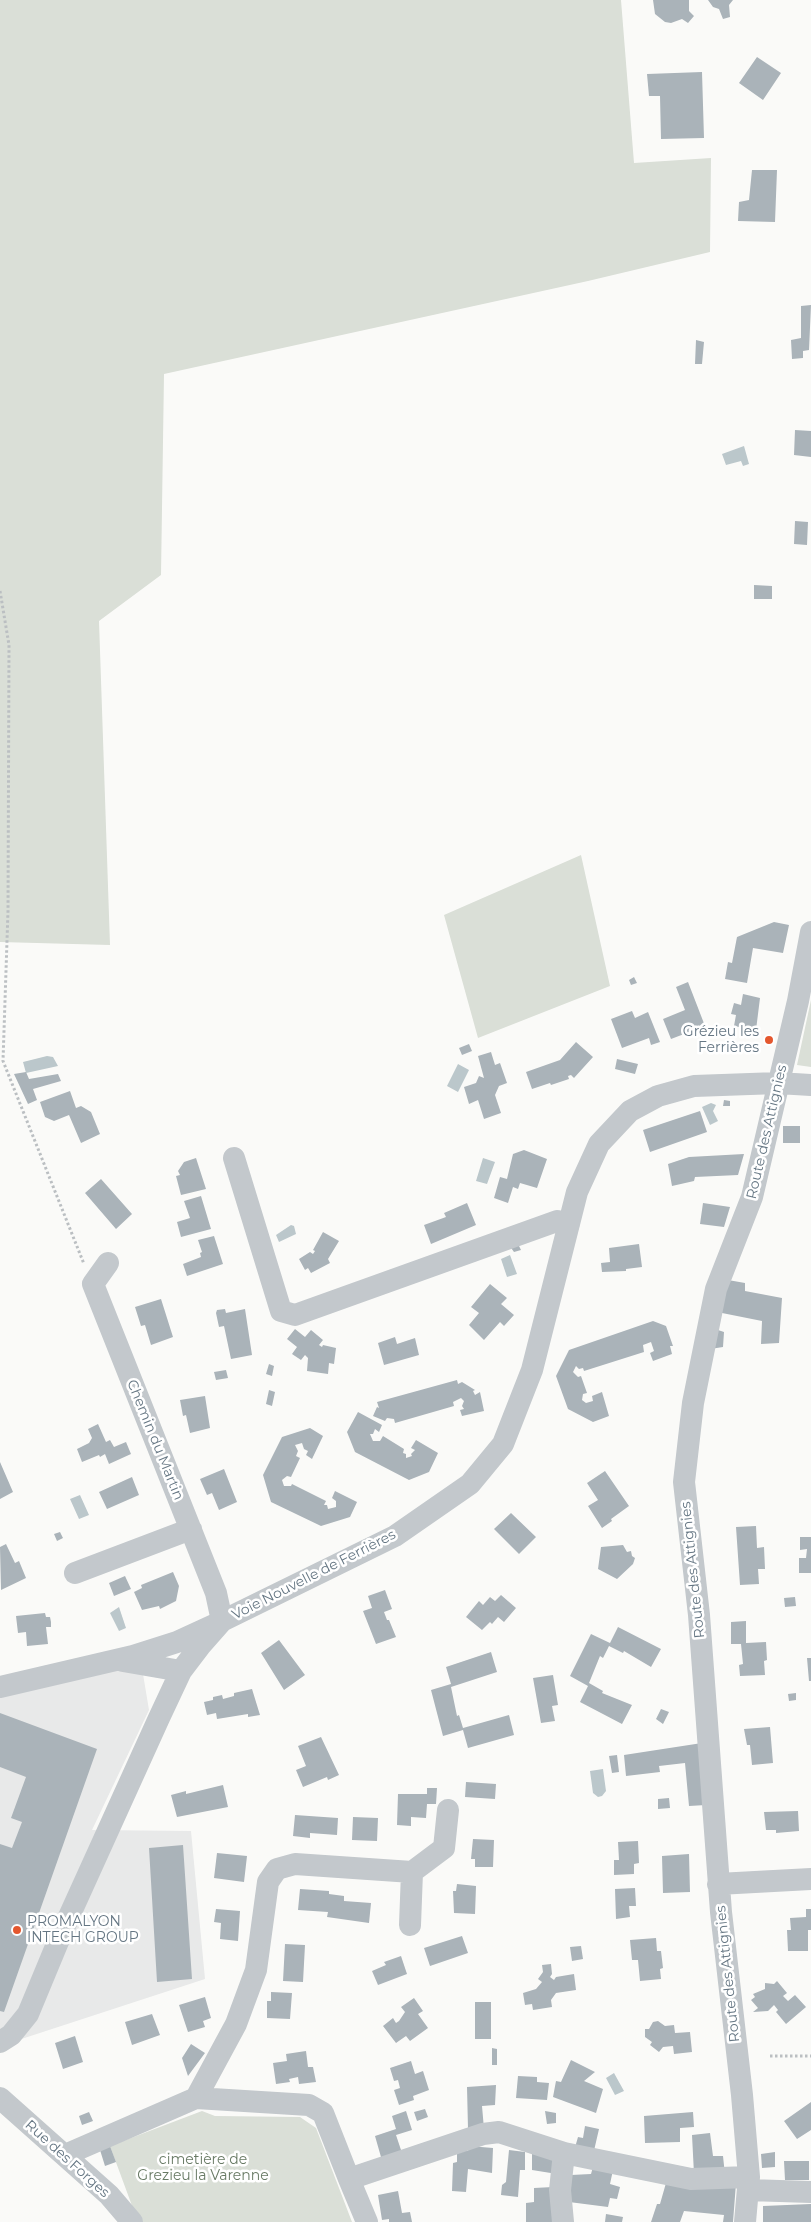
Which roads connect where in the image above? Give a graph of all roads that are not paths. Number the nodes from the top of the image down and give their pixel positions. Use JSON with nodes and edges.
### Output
{"nodes":[{"id":1,"x":811,"y":932,"type":"edge"},
{"id":2,"x":778,"y":1083,"type":"junction"},
{"id":3,"x":811,"y":1085,"type":"edge"},
{"id":4,"x":234,"y":1158,"type":"dead end"},
{"id":5,"x":569,"y":1224,"type":"junction"},
{"id":6,"x":108,"y":1263,"type":"dead end"},
{"id":7,"x":191,"y":1529,"type":"junction"},
{"id":8,"x":75,"y":1573,"type":"dead end"},
{"id":9,"x":222,"y":1621,"type":"junction"},
{"id":10,"x":117,"y":1660,"type":"junction"},
{"id":11,"x":181,"y":1671,"type":"junction"},
{"id":12,"x":0,"y":1687,"type":"edge"},
{"id":13,"x":448,"y":1810,"type":"dead end"},
{"id":14,"x":412,"y":1872,"type":"junction"},
{"id":15,"x":811,"y":1879,"type":"edge"},
{"id":16,"x":718,"y":1884,"type":"junction"},
{"id":17,"x":410,"y":1925,"type":"dead end"},
{"id":18,"x":0,"y":2042,"type":"edge"},
{"id":19,"x":0,"y":2098,"type":"edge"},
{"id":20,"x":196,"y":2098,"type":"junction"},
{"id":21,"x":564,"y":2153,"type":"junction"},
{"id":22,"x":65,"y":2154,"type":"junction"},
{"id":23,"x":349,"y":2179,"type":"junction"},
{"id":24,"x":749,"y":2184,"type":"junction"},
{"id":25,"x":811,"y":2192,"type":"edge"},
{"id":26,"x":132,"y":2222,"type":"edge"},
{"id":27,"x":367,"y":2222,"type":"edge"},
{"id":28,"x":563,"y":2222,"type":"edge"},
{"id":29,"x":745,"y":2222,"type":"edge"}],
"edges":[{"from":1,"to":2,"type":"street","name":"Route des Attignies"},
{"from":2,"to":3,"type":"street","name":"Voie Nouvelle de Ferrières"},
{"from":2,"to":5,"type":"street","name":"Voie Nouvelle de Ferrières"},
{"from":2,"to":16,"type":"street","name":"Route des Attignies"},
{"from":4,"to":5,"type":"street"},
{"from":5,"to":9,"type":"street","name":"Voie Nouvelle de Ferrières"},
{"from":6,"to":7,"type":"street","name":"Chemin du Martin"},
{"from":7,"to":8,"type":"street"},
{"from":7,"to":9,"type":"street","name":"Chemin du Martin"},
{"from":9,"to":10,"type":"street"},
{"from":9,"to":11,"type":"street","name":"Voie Nouvelle de Ferrières"},
{"from":10,"to":11,"type":"street"},
{"from":10,"to":12,"type":"street"},
{"from":11,"to":18,"type":"street","name":"Voie Nouvelle de Ferrières"},
{"from":13,"to":14,"type":"street"},
{"from":14,"to":17,"type":"street"},
{"from":14,"to":20,"type":"street"},
{"from":15,"to":16,"type":"street"},
{"from":16,"to":24,"type":"street","name":"Route des Attignies"},
{"from":19,"to":22,"type":"street","name":"Rue des Forges"},
{"from":20,"to":22,"type":"street"},
{"from":20,"to":23,"type":"street"},
{"from":21,"to":23,"type":"street"},
{"from":21,"to":24,"type":"street"},
{"from":21,"to":28,"type":"street"},
{"from":22,"to":26,"type":"street","name":"Rue des Forges"},
{"from":23,"to":27,"type":"street"},
{"from":24,"to":25,"type":"street"},
{"from":24,"to":29,"type":"street","name":"Route des Attignies"}]}
